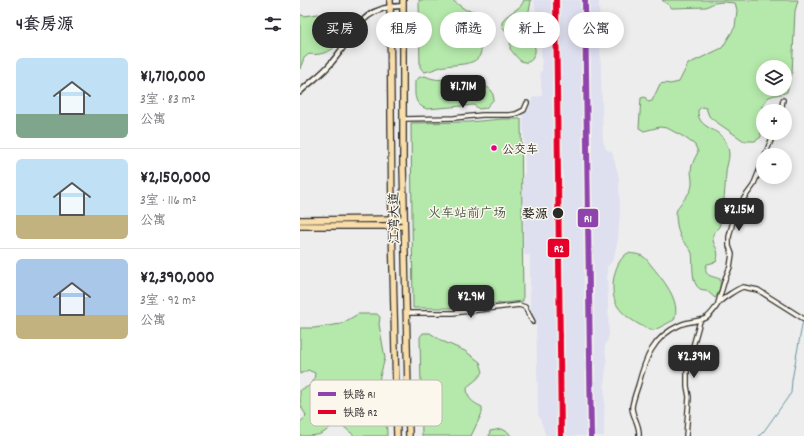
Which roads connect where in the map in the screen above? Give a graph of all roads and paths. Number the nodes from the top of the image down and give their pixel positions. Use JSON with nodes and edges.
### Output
{"nodes":[{"id":1,"x":390,"y":3,"type":"edge"},
{"id":2,"x":403,"y":3,"type":"edge"},
{"id":3,"x":300,"y":92,"type":"edge"},
{"id":4,"x":783,"y":100,"type":"dead end"},
{"id":5,"x":527,"y":103,"type":"dead end"},
{"id":6,"x":782,"y":104,"type":"edge"},
{"id":7,"x":403,"y":119,"type":"junction"},
{"id":8,"x":756,"y":178,"type":"edge"},
{"id":9,"x":404,"y":219,"type":"junction"},
{"id":10,"x":300,"y":220,"type":"edge"},
{"id":11,"x":392,"y":220,"type":"junction"},
{"id":12,"x":300,"y":226,"type":"edge"},
{"id":13,"x":392,"y":226,"type":"junction"},
{"id":14,"x":404,"y":226,"type":"junction"},
{"id":15,"x":718,"y":303,"type":"junction"},
{"id":16,"x":407,"y":313,"type":"junction"},
{"id":17,"x":803,"y":318,"type":"edge"},
{"id":18,"x":700,"y":321,"type":"junction"},
{"id":19,"x":533,"y":322,"type":"dead end"},
{"id":20,"x":396,"y":380,"type":"edge"},
{"id":21,"x":408,"y":380,"type":"edge"},
{"id":22,"x":397,"y":426,"type":"edge"},
{"id":23,"x":409,"y":426,"type":"edge"},
{"id":24,"x":397,"y":436,"type":"edge"},
{"id":25,"x":409,"y":436,"type":"edge"},
{"id":26,"x":638,"y":436,"type":"edge"},
{"id":27,"x":686,"y":436,"type":"edge"}],
"edges":[{"from":1,"to":2,"type":"street"},
{"from":1,"to":3,"type":"street"},
{"from":1,"to":11,"type":"main road","name":"江湾大道"},
{"from":2,"to":7,"type":"main road","name":"江湾大道"},
{"from":4,"to":6,"type":"street"},
{"from":5,"to":7,"type":"street"},
{"from":7,"to":9,"type":"main road","name":"江湾大道"},
{"from":8,"to":15,"type":"street"},
{"from":9,"to":11,"type":"main road"},
{"from":9,"to":14,"type":"main road","name":"江湾大道"},
{"from":10,"to":11,"type":"main road"},
{"from":11,"to":13,"type":"main road","name":"江湾大道"},
{"from":12,"to":13,"type":"main road"},
{"from":13,"to":14,"type":"main road"},
{"from":13,"to":20,"type":"main road","name":"江湾大道"},
{"from":14,"to":16,"type":"main road","name":"江湾大道"},
{"from":15,"to":17,"type":"street"},
{"from":15,"to":18,"type":"street"},
{"from":16,"to":19,"type":"street"},
{"from":16,"to":21,"type":"main road","name":"江湾大道"},
{"from":18,"to":26,"type":"street"},
{"from":18,"to":27,"type":"street"},
{"from":22,"to":24,"type":"main road","name":"江湾大道"},
{"from":23,"to":25,"type":"main road","name":"江湾大道"}]}
